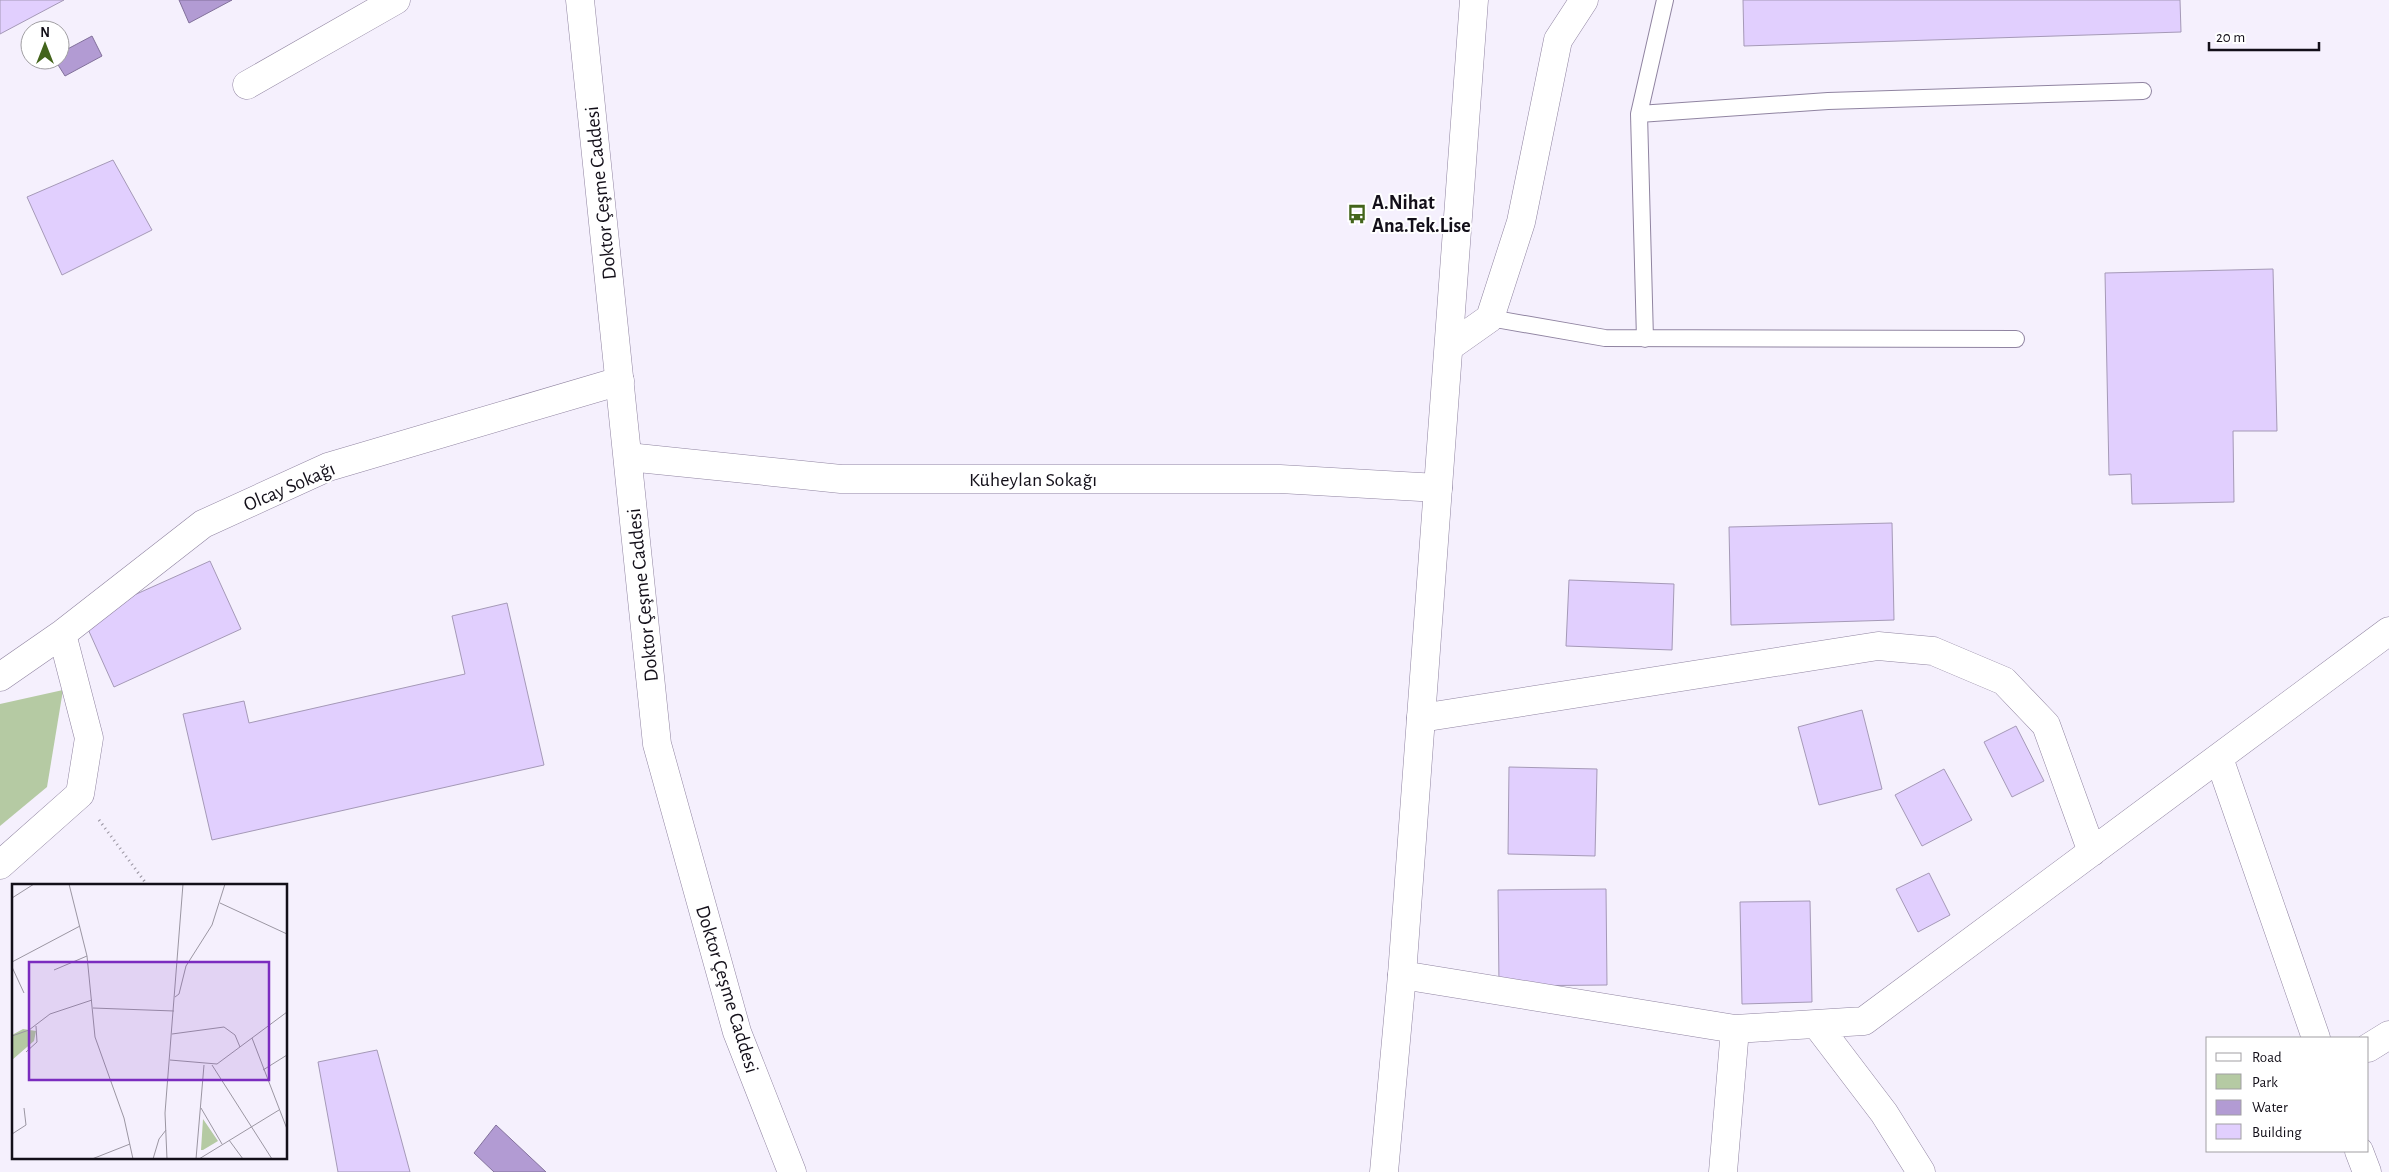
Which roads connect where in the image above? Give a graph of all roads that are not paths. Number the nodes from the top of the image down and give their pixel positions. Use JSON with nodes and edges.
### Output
{"nodes":[{"id":1,"x":396,"y":0,"type":"edge"},
{"id":2,"x":580,"y":0,"type":"edge"},
{"id":3,"x":1474,"y":0,"type":"edge"},
{"id":4,"x":1584,"y":0,"type":"edge"},
{"id":5,"x":1665,"y":0,"type":"edge"},
{"id":6,"x":247,"y":85,"type":"dead end"},
{"id":7,"x":2143,"y":91,"type":"dead end"},
{"id":8,"x":1639,"y":114,"type":"junction"},
{"id":9,"x":1490,"y":318,"type":"junction"},
{"id":10,"x":1645,"y":339,"type":"junction"},
{"id":11,"x":2016,"y":339,"type":"dead end"},
{"id":12,"x":1449,"y":347,"type":"junction"},
{"id":13,"x":620,"y":381,"type":"junction"},
{"id":14,"x":628,"y":457,"type":"junction"},
{"id":15,"x":1438,"y":488,"type":"junction"},
{"id":16,"x":2389,"y":631,"type":"edge"},
{"id":17,"x":62,"y":634,"type":"junction"},
{"id":18,"x":0,"y":677,"type":"edge"},
{"id":19,"x":1421,"y":718,"type":"junction"},
{"id":20,"x":2219,"y":758,"type":"junction"},
{"id":21,"x":2092,"y":852,"type":"junction"},
{"id":22,"x":0,"y":865,"type":"edge"},
{"id":23,"x":1402,"y":975,"type":"junction"},
{"id":24,"x":1817,"y":1024,"type":"junction"},
{"id":25,"x":1735,"y":1029,"type":"junction"},
{"id":26,"x":2389,"y":1035,"type":"edge"},
{"id":27,"x":2316,"y":1037,"type":"edge"},
{"id":28,"x":2369,"y":1047,"type":"edge"},
{"id":29,"x":2359,"y":1152,"type":"edge"},
{"id":30,"x":792,"y":1172,"type":"edge"},
{"id":31,"x":1384,"y":1172,"type":"edge"},
{"id":32,"x":1723,"y":1172,"type":"edge"},
{"id":33,"x":1921,"y":1172,"type":"edge"},
{"id":34,"x":2367,"y":1172,"type":"edge"}],
"edges":[{"from":1,"to":6,"type":"street"},
{"from":2,"to":13,"type":"street","name":"Doktor Çeşme Caddesi"},
{"from":3,"to":12,"type":"street"},
{"from":4,"to":9,"type":"street"},
{"from":5,"to":8,"type":"lane"},
{"from":7,"to":8,"type":"lane"},
{"from":8,"to":10,"type":"lane"},
{"from":9,"to":10,"type":"lane"},
{"from":9,"to":12,"type":"street"},
{"from":10,"to":11,"type":"lane"},
{"from":12,"to":15,"type":"street"},
{"from":13,"to":14,"type":"street","name":"Doktor Çeşme Caddesi"},
{"from":13,"to":17,"type":"street","name":"Olcay Sokağı"},
{"from":14,"to":15,"type":"street","name":"Küheylan Sokağı"},
{"from":14,"to":30,"type":"street","name":"Doktor Çeşme Caddesi"},
{"from":15,"to":19,"type":"street"},
{"from":16,"to":20,"type":"street"},
{"from":17,"to":18,"type":"street","name":"Olcay Sokağı"},
{"from":17,"to":22,"type":"street"},
{"from":19,"to":21,"type":"street"},
{"from":19,"to":23,"type":"street"},
{"from":20,"to":21,"type":"street"},
{"from":20,"to":27,"type":"street"},
{"from":21,"to":24,"type":"street"},
{"from":23,"to":25,"type":"street"},
{"from":23,"to":31,"type":"street"},
{"from":24,"to":25,"type":"street"},
{"from":24,"to":33,"type":"street"},
{"from":25,"to":32,"type":"street"},
{"from":26,"to":28,"type":"street"},
{"from":29,"to":34,"type":"street"}]}
